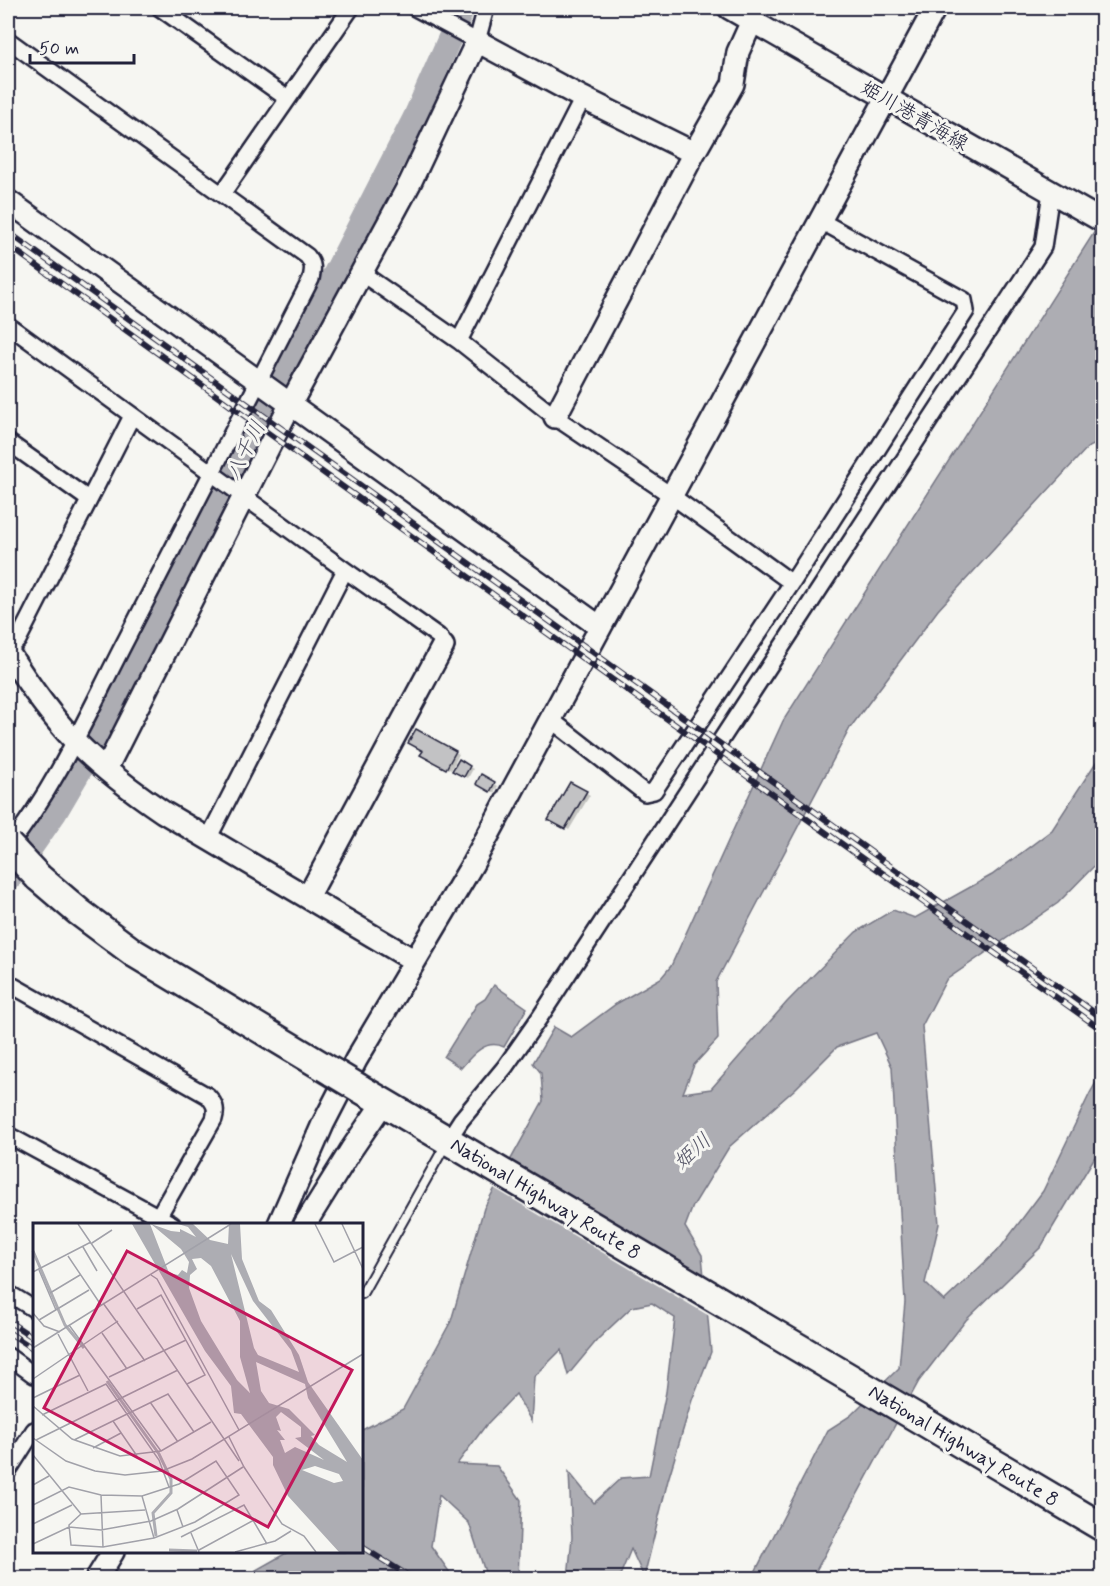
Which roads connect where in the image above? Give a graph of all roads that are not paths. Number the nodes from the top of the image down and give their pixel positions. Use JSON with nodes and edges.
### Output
{"nodes":[{"id":1,"x":160,"y":8,"type":"edge"},
{"id":2,"x":351,"y":8,"type":"edge"},
{"id":3,"x":414,"y":8,"type":"edge"},
{"id":4,"x":486,"y":8,"type":"edge"},
{"id":5,"x":935,"y":8,"type":"edge"},
{"id":6,"x":739,"y":12,"type":"edge"},
{"id":7,"x":470,"y":37,"type":"junction"},
{"id":8,"x":8,"y":40,"type":"edge"},
{"id":9,"x":583,"y":98,"type":"junction"},
{"id":10,"x":288,"y":99,"type":"junction"},
{"id":11,"x":886,"y":99,"type":"junction"},
{"id":12,"x":694,"y":153,"type":"junction"},
{"id":13,"x":1051,"y":192,"type":"junction"},
{"id":14,"x":222,"y":194,"type":"junction"},
{"id":15,"x":8,"y":201,"type":"edge"},
{"id":16,"x":819,"y":220,"type":"junction"},
{"id":17,"x":1102,"y":221,"type":"edge"},
{"id":18,"x":360,"y":272,"type":"junction"},
{"id":19,"x":8,"y":325,"type":"edge"},
{"id":20,"x":459,"y":341,"type":"junction"},
{"id":21,"x":258,"y":382,"type":"junction"},
{"id":22,"x":290,"y":405,"type":"junction"},
{"id":23,"x":132,"y":416,"type":"junction"},
{"id":24,"x":555,"y":417,"type":"junction"},
{"id":25,"x":8,"y":442,"type":"edge"},
{"id":26,"x":212,"y":473,"type":"junction"},
{"id":27,"x":244,"y":496,"type":"junction"},
{"id":28,"x":672,"y":496,"type":"junction"},
{"id":29,"x":88,"y":500,"type":"junction"},
{"id":30,"x":345,"y":570,"type":"junction"},
{"id":31,"x":792,"y":583,"type":"junction"},
{"id":32,"x":600,"y":627,"type":"junction"},
{"id":33,"x":443,"y":646,"type":"joint"},
{"id":34,"x":8,"y":652,"type":"edge"},
{"id":35,"x":550,"y":719,"type":"junction"},
{"id":36,"x":74,"y":740,"type":"junction"},
{"id":37,"x":106,"y":769,"type":"junction"},
{"id":38,"x":208,"y":839,"type":"junction"},
{"id":39,"x":8,"y":846,"type":"edge"},
{"id":40,"x":308,"y":897,"type":"junction"},
{"id":41,"x":415,"y":961,"type":"junction"},
{"id":42,"x":8,"y":983,"type":"edge"},
{"id":43,"x":392,"y":1108,"type":"junction"},
{"id":44,"x":8,"y":1135,"type":"edge"},
{"id":45,"x":447,"y":1140,"type":"junction"},
{"id":46,"x":161,"y":1222,"type":"edge"},
{"id":47,"x":279,"y":1223,"type":"edge"},
{"id":48,"x":306,"y":1223,"type":"edge"},
{"id":49,"x":363,"y":1292,"type":"edge"},
{"id":50,"x":8,"y":1293,"type":"edge"},
{"id":51,"x":33,"y":1308,"type":"edge"},
{"id":52,"x":8,"y":1356,"type":"edge"},
{"id":53,"x":33,"y":1374,"type":"edge"},
{"id":54,"x":33,"y":1432,"type":"edge"},
{"id":55,"x":8,"y":1471,"type":"edge"},
{"id":56,"x":1102,"y":1527,"type":"edge"},
{"id":57,"x":111,"y":1553,"type":"edge"},
{"id":58,"x":97,"y":1578,"type":"edge"}],
"edges":[{"from":1,"to":10,"type":"street"},
{"from":2,"to":10,"type":"street"},
{"from":3,"to":7,"type":"street"},
{"from":4,"to":7,"type":"street"},
{"from":5,"to":11,"type":"street"},
{"from":6,"to":11,"type":"street","name":"姫川港青海線"},
{"from":6,"to":12,"type":"street"},
{"from":7,"to":9,"type":"street"},
{"from":7,"to":18,"type":"street"},
{"from":8,"to":14,"type":"street"},
{"from":9,"to":12,"type":"street"},
{"from":9,"to":20,"type":"street"},
{"from":10,"to":14,"type":"street"},
{"from":11,"to":13,"type":"street","name":"姫川港青海線"},
{"from":11,"to":16,"type":"street"},
{"from":12,"to":24,"type":"street"},
{"from":13,"to":17,"type":"street","name":"姫川港青海線"},
{"from":13,"to":45,"type":"street"},
{"from":14,"to":21,"type":"street"},
{"from":15,"to":21,"type":"street"},
{"from":16,"to":28,"type":"street"},
{"from":16,"to":31,"type":"street"},
{"from":18,"to":20,"type":"street"},
{"from":18,"to":22,"type":"street"},
{"from":19,"to":23,"type":"street"},
{"from":20,"to":24,"type":"street"},
{"from":21,"to":22,"type":"street"},
{"from":21,"to":26,"type":"street"},
{"from":22,"to":27,"type":"street"},
{"from":22,"to":32,"type":"street"},
{"from":23,"to":26,"type":"street"},
{"from":23,"to":29,"type":"street"},
{"from":24,"to":28,"type":"street"},
{"from":25,"to":29,"type":"street"},
{"from":26,"to":27,"type":"street"},
{"from":26,"to":36,"type":"street"},
{"from":27,"to":30,"type":"street"},
{"from":27,"to":37,"type":"street"},
{"from":28,"to":31,"type":"street"},
{"from":28,"to":32,"type":"street"},
{"from":29,"to":34,"type":"street"},
{"from":30,"to":33,"type":"street"},
{"from":30,"to":38,"type":"street"},
{"from":31,"to":35,"type":"street"},
{"from":32,"to":35,"type":"street"},
{"from":33,"to":40,"type":"street"},
{"from":34,"to":36,"type":"street"},
{"from":35,"to":41,"type":"street"},
{"from":36,"to":37,"type":"street"},
{"from":36,"to":39,"type":"street"},
{"from":37,"to":38,"type":"street"},
{"from":38,"to":40,"type":"street"},
{"from":39,"to":43,"type":"highway","name":"National Highway Route 8","bridge":true},
{"from":40,"to":41,"type":"street"},
{"from":41,"to":47,"type":"street"},
{"from":42,"to":46,"type":"street"},
{"from":43,"to":45,"type":"highway","name":"National Highway Route 8"},
{"from":43,"to":48,"type":"street"},
{"from":44,"to":46,"type":"street"},
{"from":45,"to":49,"type":"lane"},
{"from":45,"to":56,"type":"highway","name":"National Highway Route 8"},
{"from":50,"to":51,"type":"street"},
{"from":52,"to":53,"type":"street"},
{"from":54,"to":55,"type":"street"},
{"from":57,"to":58,"type":"street"}]}
